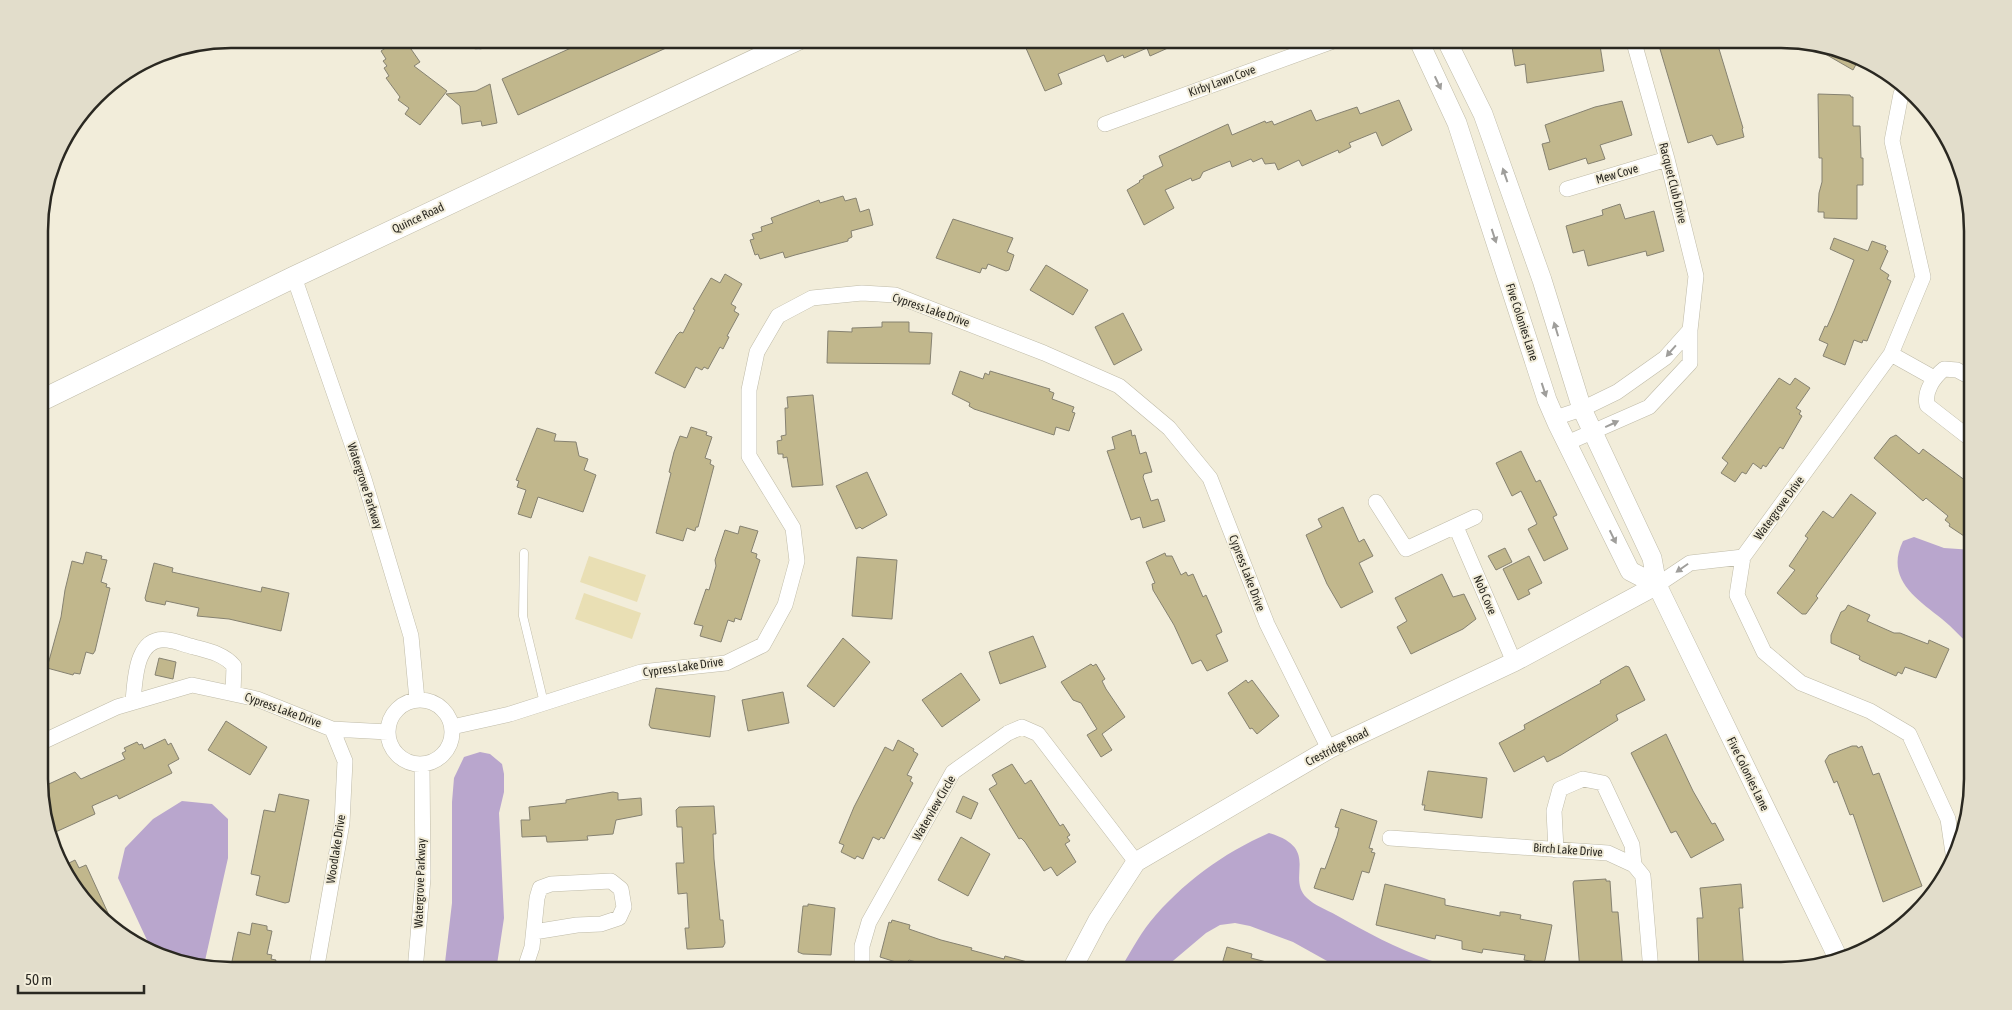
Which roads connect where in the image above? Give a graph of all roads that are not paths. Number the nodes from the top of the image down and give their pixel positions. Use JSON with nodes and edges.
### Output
{"nodes":[{"id":1,"x":779,"y":48,"type":"edge"},
{"id":2,"x":1314,"y":48,"type":"edge"},
{"id":3,"x":1422,"y":48,"type":"edge"},
{"id":4,"x":1450,"y":48,"type":"edge"},
{"id":5,"x":1636,"y":48,"type":"edge"},
{"id":6,"x":1902,"y":93,"type":"edge"},
{"id":7,"x":1483,"y":114,"type":"junction"},
{"id":8,"x":1457,"y":123,"type":"junction"},
{"id":9,"x":1105,"y":124,"type":"dead end"},
{"id":10,"x":1667,"y":159,"type":"junction"},
{"id":11,"x":1567,"y":189,"type":"dead end"},
{"id":12,"x":294,"y":278,"type":"junction"},
{"id":13,"x":1690,"y":330,"type":"junction"},
{"id":14,"x":1891,"y":354,"type":"junction"},
{"id":15,"x":1964,"y":374,"type":"edge"},
{"id":16,"x":1934,"y":378,"type":"junction"},
{"id":17,"x":48,"y":397,"type":"edge"},
{"id":18,"x":1582,"y":409,"type":"junction"},
{"id":19,"x":1554,"y":418,"type":"junction"},
{"id":20,"x":1592,"y":434,"type":"junction"},
{"id":21,"x":1964,"y":434,"type":"edge"},
{"id":22,"x":1567,"y":444,"type":"junction"},
{"id":23,"x":1376,"y":502,"type":"dead end"},
{"id":24,"x":1475,"y":517,"type":"dead end"},
{"id":25,"x":1456,"y":527,"type":"junction"},
{"id":26,"x":524,"y":553,"type":"dead end"},
{"id":27,"x":1743,"y":557,"type":"junction"},
{"id":28,"x":1657,"y":586,"type":"junction"},
{"id":29,"x":1514,"y":662,"type":"junction"},
{"id":30,"x":233,"y":692,"type":"junction"},
{"id":31,"x":417,"y":700,"type":"junction"},
{"id":32,"x":133,"y":702,"type":"junction"},
{"id":33,"x":544,"y":703,"type":"junction"},
{"id":34,"x":452,"y":727,"type":"junction"},
{"id":35,"x":332,"y":729,"type":"junction"},
{"id":36,"x":388,"y":732,"type":"junction"},
{"id":37,"x":48,"y":739,"type":"edge"},
{"id":38,"x":1329,"y":749,"type":"junction"},
{"id":39,"x":422,"y":764,"type":"junction"},
{"id":40,"x":1390,"y":838,"type":"dead end"},
{"id":41,"x":1952,"y":847,"type":"edge"},
{"id":42,"x":1556,"y":850,"type":"junction"},
{"id":43,"x":1136,"y":862,"type":"junction"},
{"id":44,"x":1634,"y":864,"type":"junction"},
{"id":45,"x":534,"y":932,"type":"junction"},
{"id":46,"x":1836,"y":954,"type":"edge"},
{"id":47,"x":318,"y":962,"type":"edge"},
{"id":48,"x":416,"y":962,"type":"edge"},
{"id":49,"x":526,"y":962,"type":"edge"},
{"id":50,"x":862,"y":962,"type":"edge"},
{"id":51,"x":1076,"y":962,"type":"edge"},
{"id":52,"x":1650,"y":962,"type":"edge"}],
"edges":[{"from":1,"to":12,"type":"main road","name":"Quince Road"},
{"from":2,"to":9,"type":"street","name":"Kirby Lawn Cove"},
{"from":3,"to":8,"type":"street","name":"Five Colonies Lane","one_way":true},
{"from":4,"to":7,"type":"street","name":"Five Colonies Lane"},
{"from":5,"to":10,"type":"street","name":"Racquet Club Drive"},
{"from":6,"to":14,"type":"street","name":"Watergrove Drive"},
{"from":7,"to":8,"type":"street"},
{"from":18,"to":7,"type":"street","name":"Five Colonies Lane","one_way":true},
{"from":8,"to":19,"type":"street","name":"Five Colonies Lane","one_way":true},
{"from":10,"to":11,"type":"street","name":"Mew Cove"},
{"from":10,"to":13,"type":"street","name":"Racquet Club Drive"},
{"from":12,"to":17,"type":"main road","name":"Quince Road"},
{"from":12,"to":31,"type":"street","name":"Watergrove Parkway"},
{"from":13,"to":18,"type":"street","one_way":true},
{"from":20,"to":13,"type":"street","name":"Racquet Club Drive","one_way":true},
{"from":14,"to":16,"type":"street"},
{"from":14,"to":27,"type":"street","name":"Watergrove Drive"},
{"from":15,"to":16,"type":"street"},
{"from":16,"to":21,"type":"street"},
{"from":18,"to":19,"type":"street"},
{"from":18,"to":20,"type":"street","name":"Five Colonies Lane"},
{"from":19,"to":22,"type":"street","name":"Five Colonies Lane"},
{"from":20,"to":22,"type":"street","name":"Racquet Club Drive"},
{"from":20,"to":28,"type":"street","name":"Five Colonies Lane"},
{"from":22,"to":28,"type":"street","name":"Five Colonies Lane","one_way":true},
{"from":23,"to":25,"type":"street"},
{"from":24,"to":25,"type":"street"},
{"from":25,"to":29,"type":"street","name":"Nob Cove"},
{"from":26,"to":33,"type":"lane"},
{"from":27,"to":28,"type":"street","one_way":true},
{"from":27,"to":41,"type":"street","name":"Watergrove Drive"},
{"from":28,"to":29,"type":"street","name":"Crestridge Road"},
{"from":28,"to":46,"type":"street","name":"Five Colonies Lane"},
{"from":29,"to":38,"type":"street","name":"Crestridge Road"},
{"from":30,"to":32,"type":"street","name":"Cypress Lake Drive"},
{"from":30,"to":32,"type":"street"},
{"from":30,"to":35,"type":"street","name":"Cypress Lake Drive"},
{"from":31,"to":34,"type":"street"},
{"from":31,"to":36,"type":"street"},
{"from":32,"to":37,"type":"street","name":"Cypress Lake Drive"},
{"from":33,"to":34,"type":"street","name":"Cypress Lake Drive"},
{"from":33,"to":38,"type":"street","name":"Cypress Lake Drive"},
{"from":34,"to":39,"type":"street"},
{"from":35,"to":36,"type":"street","name":"Cypress Lake Drive"},
{"from":35,"to":47,"type":"street","name":"Woodlake Drive"},
{"from":36,"to":39,"type":"street"},
{"from":38,"to":43,"type":"street","name":"Crestridge Road"},
{"from":39,"to":48,"type":"street","name":"Watergrove Parkway"},
{"from":40,"to":42,"type":"street","name":"Birch Lake Drive"},
{"from":42,"to":44,"type":"street","name":"Birch Lake Drive"},
{"from":42,"to":44,"type":"street"},
{"from":43,"to":50,"type":"street","name":"Waterview Circle"},
{"from":43,"to":51,"type":"street","name":"Crestridge Road"},
{"from":44,"to":52,"type":"street"},
{"from":45,"to":45,"type":"street"},
{"from":45,"to":49,"type":"street"}]}
